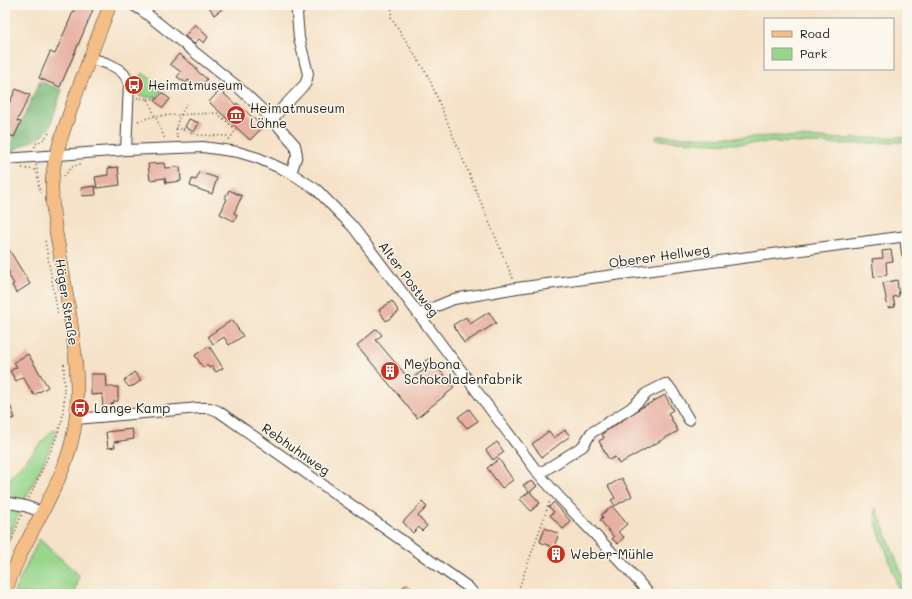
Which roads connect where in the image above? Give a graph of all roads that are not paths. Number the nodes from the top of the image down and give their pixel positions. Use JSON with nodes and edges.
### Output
{"nodes":[{"id":1,"x":110,"y":5,"type":"edge"},
{"id":2,"x":132,"y":5,"type":"edge"},
{"id":3,"x":301,"y":5,"type":"edge"},
{"id":4,"x":147,"y":8,"type":"edge"},
{"id":5,"x":89,"y":58,"type":"junction"},
{"id":6,"x":272,"y":118,"type":"junction"},
{"id":7,"x":126,"y":150,"type":"junction"},
{"id":8,"x":57,"y":155,"type":"junction"},
{"id":9,"x":5,"y":160,"type":"edge"},
{"id":10,"x":291,"y":173,"type":"junction"},
{"id":11,"x":906,"y":236,"type":"edge"},
{"id":12,"x":907,"y":253,"type":"edge"},
{"id":13,"x":419,"y":315,"type":"junction"},
{"id":14,"x":76,"y":419,"type":"junction"},
{"id":15,"x":689,"y":420,"type":"dead end"},
{"id":16,"x":539,"y":474,"type":"junction"},
{"id":17,"x":6,"y":505,"type":"edge"},
{"id":18,"x":42,"y":512,"type":"junction"},
{"id":19,"x":5,"y":594,"type":"edge"},
{"id":20,"x":474,"y":594,"type":"edge"},
{"id":21,"x":649,"y":594,"type":"edge"}],
"edges":[{"from":1,"to":5,"type":"main road","name":"Häger Straße"},
{"from":2,"to":4,"type":"street"},
{"from":3,"to":6,"type":"street"},
{"from":4,"to":6,"type":"street"},
{"from":5,"to":7,"type":"street"},
{"from":5,"to":8,"type":"main road","name":"Häger Straße"},
{"from":6,"to":10,"type":"street"},
{"from":7,"to":8,"type":"street","name":"Alter Postweg"},
{"from":7,"to":10,"type":"street","name":"Alter Postweg"},
{"from":8,"to":9,"type":"street","name":"Alter Postweg"},
{"from":8,"to":14,"type":"main road","name":"Häger Straße"},
{"from":10,"to":13,"type":"street","name":"Alter Postweg"},
{"from":11,"to":12,"type":"street"},
{"from":11,"to":13,"type":"street","name":"Oberer Hellweg"},
{"from":13,"to":16,"type":"street","name":"Alter Postweg"},
{"from":14,"to":18,"type":"main road","name":"Häger Straße"},
{"from":14,"to":20,"type":"street","name":"Rebhuhnweg"},
{"from":15,"to":16,"type":"street"},
{"from":16,"to":21,"type":"street","name":"Alter Postweg"},
{"from":17,"to":18,"type":"street"},
{"from":18,"to":19,"type":"main road","name":"Häger Straße"}]}
